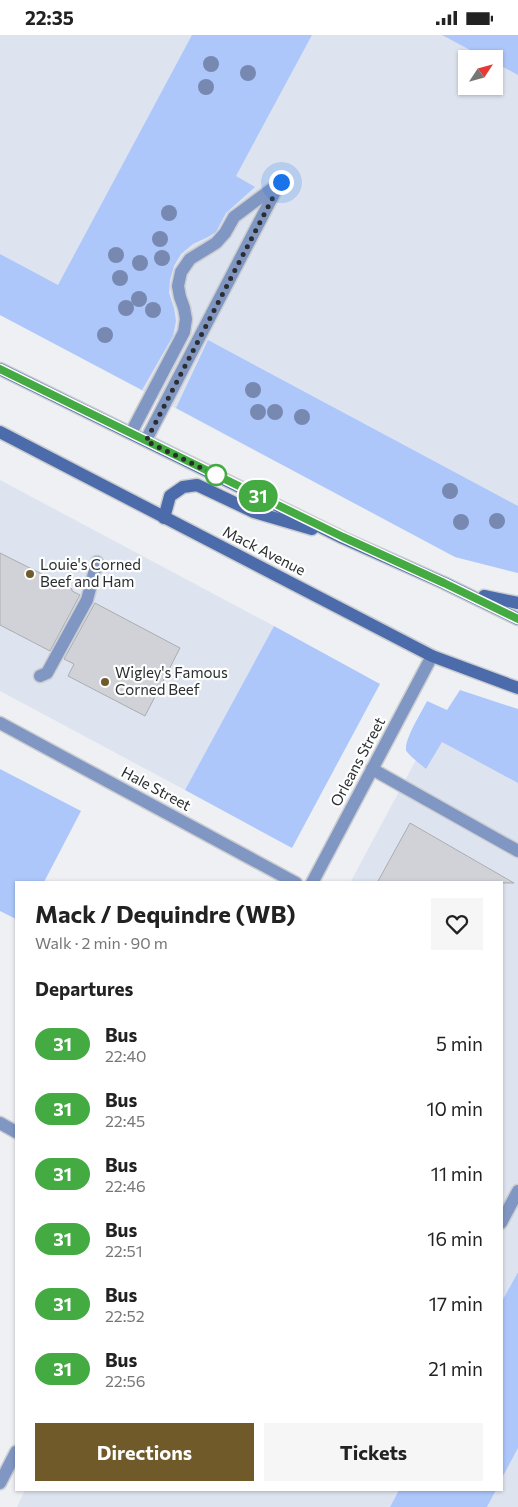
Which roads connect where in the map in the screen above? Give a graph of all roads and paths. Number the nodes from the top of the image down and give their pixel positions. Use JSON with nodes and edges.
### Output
{"nodes":[{"id":1,"x":0,"y":369,"type":"edge"},
{"id":2,"x":0,"y":432,"type":"edge"},
{"id":3,"x":131,"y":433,"type":"junction"},
{"id":4,"x":146,"y":441,"type":"junction"},
{"id":5,"x":164,"y":517,"type":"junction"},
{"id":6,"x":343,"y":537,"type":"junction"},
{"id":7,"x":97,"y":562,"type":"dead end"},
{"id":8,"x":444,"y":583,"type":"junction"},
{"id":9,"x":518,"y":603,"type":"edge"},
{"id":10,"x":518,"y":619,"type":"edge"},
{"id":11,"x":432,"y":656,"type":"junction"},
{"id":12,"x":40,"y":676,"type":"dead end"},
{"id":13,"x":518,"y":688,"type":"edge"},
{"id":14,"x":0,"y":723,"type":"edge"},
{"id":15,"x":372,"y":769,"type":"junction"},
{"id":16,"x":518,"y":851,"type":"edge"},
{"id":17,"x":292,"y":881,"type":"edge"},
{"id":18,"x":313,"y":881,"type":"edge"},
{"id":19,"x":0,"y":1123,"type":"edge"},
{"id":20,"x":15,"y":1131,"type":"edge"},
{"id":21,"x":518,"y":1191,"type":"edge"},
{"id":22,"x":503,"y":1219,"type":"edge"},
{"id":23,"x":15,"y":1454,"type":"edge"},
{"id":24,"x":0,"y":1483,"type":"edge"}],
"edges":[{"from":1,"to":3,"type":"main road"},
{"from":2,"to":5,"type":"main road","name":"Mack Avenue"},
{"from":3,"to":4,"type":"main road"},
{"from":3,"to":4,"type":"street"},
{"from":4,"to":6,"type":"main road"},
{"from":5,"to":6,"type":"main road"},
{"from":5,"to":11,"type":"main road","name":"Mack Avenue"},
{"from":6,"to":8,"type":"main road"},
{"from":7,"to":12,"type":"street"},
{"from":8,"to":9,"type":"main road"},
{"from":8,"to":10,"type":"main road"},
{"from":11,"to":13,"type":"main road","name":"Mack Avenue"},
{"from":11,"to":15,"type":"street","name":"Orleans Street"},
{"from":14,"to":17,"type":"street","name":"Hale Street"},
{"from":15,"to":16,"type":"street"},
{"from":15,"to":18,"type":"street","name":"Orleans Street"},
{"from":19,"to":20,"type":"street"},
{"from":21,"to":22,"type":"street"},
{"from":23,"to":24,"type":"street"}]}
